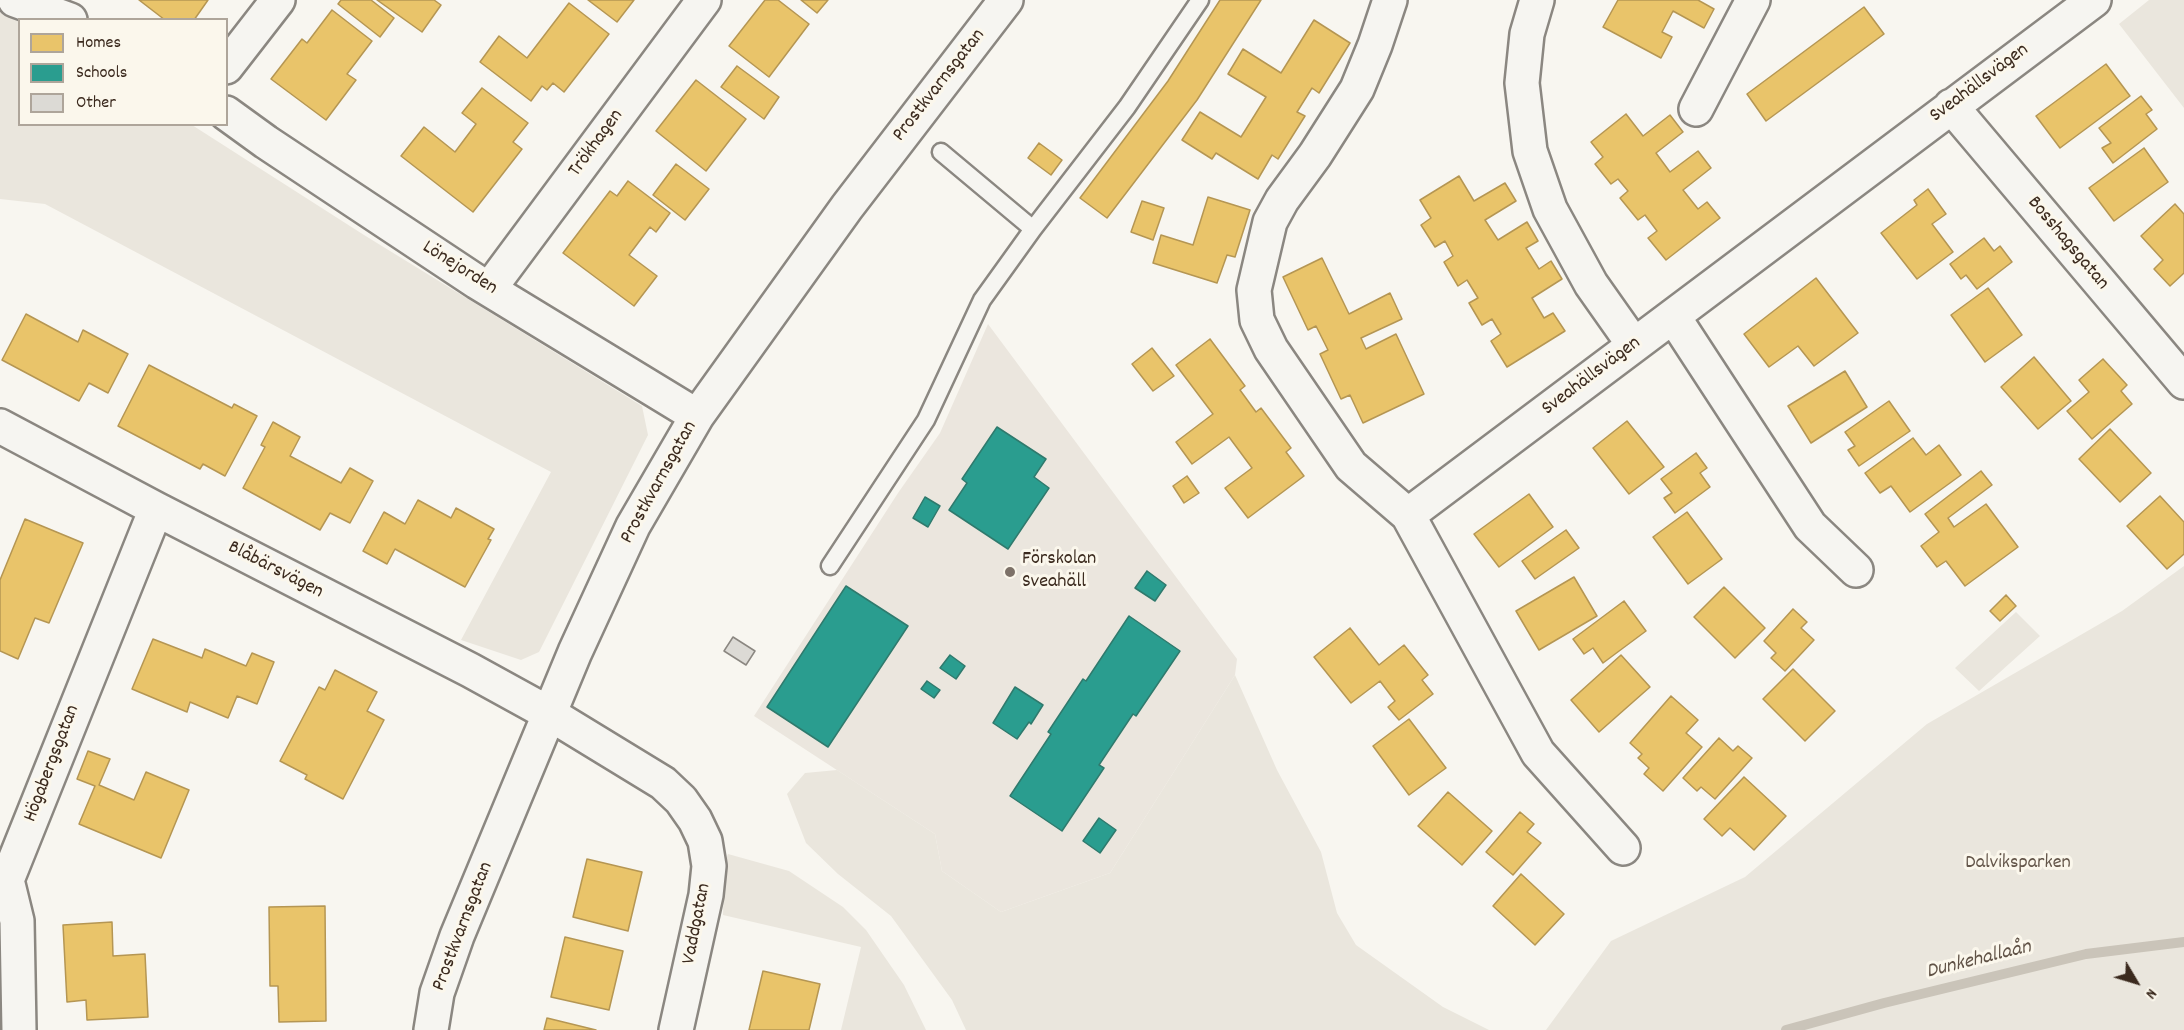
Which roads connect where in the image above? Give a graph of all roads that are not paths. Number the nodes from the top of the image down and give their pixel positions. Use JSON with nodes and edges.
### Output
{"nodes":[{"id":1,"x":15,"y":0,"type":"edge"},
{"id":2,"x":278,"y":0,"type":"edge"},
{"id":3,"x":704,"y":0,"type":"edge"},
{"id":4,"x":1006,"y":0,"type":"edge"},
{"id":5,"x":1200,"y":0,"type":"edge"},
{"id":6,"x":1390,"y":0,"type":"edge"},
{"id":7,"x":1537,"y":0,"type":"edge"},
{"id":8,"x":1753,"y":0,"type":"edge"},
{"id":9,"x":2094,"y":0,"type":"edge"},
{"id":10,"x":64,"y":18,"type":"edge"},
{"id":11,"x":228,"y":64,"type":"edge"},
{"id":12,"x":1951,"y":106,"type":"junction"},
{"id":13,"x":1696,"y":109,"type":"dead end"},
{"id":14,"x":228,"y":114,"type":"edge"},
{"id":15,"x":941,"y":152,"type":"dead end"},
{"id":16,"x":1033,"y":229,"type":"junction"},
{"id":17,"x":490,"y":288,"type":"junction"},
{"id":18,"x":1673,"y":316,"type":"junction"},
{"id":19,"x":1634,"y":345,"type":"junction"},
{"id":20,"x":2184,"y":381,"type":"edge"},
{"id":21,"x":697,"y":416,"type":"junction"},
{"id":22,"x":0,"y":426,"type":"edge"},
{"id":23,"x":156,"y":509,"type":"junction"},
{"id":24,"x":1408,"y":515,"type":"junction"},
{"id":25,"x":830,"y":566,"type":"dead end"},
{"id":26,"x":1856,"y":570,"type":"dead end"},
{"id":27,"x":550,"y":714,"type":"junction"},
{"id":28,"x":1623,"y":848,"type":"dead end"},
{"id":29,"x":4,"y":881,"type":"edge"},
{"id":30,"x":19,"y":1030,"type":"edge"},
{"id":31,"x":431,"y":1030,"type":"edge"},
{"id":32,"x":676,"y":1030,"type":"edge"}],
"edges":[{"from":1,"to":10,"type":"street"},
{"from":2,"to":11,"type":"street"},
{"from":3,"to":17,"type":"street","name":"Trökhagen"},
{"from":4,"to":21,"type":"street","name":"Prostkvarnsgatan"},
{"from":5,"to":16,"type":"lane"},
{"from":6,"to":24,"type":"street"},
{"from":7,"to":19,"type":"street"},
{"from":8,"to":13,"type":"street"},
{"from":9,"to":12,"type":"street","name":"Sveahällsvägen"},
{"from":12,"to":18,"type":"street","name":"Sveahällsvägen"},
{"from":12,"to":20,"type":"street","name":"Bosshagsgatan"},
{"from":14,"to":17,"type":"street","name":"Lönejorden"},
{"from":15,"to":16,"type":"lane"},
{"from":16,"to":25,"type":"lane"},
{"from":17,"to":21,"type":"street","name":"Lönejorden"},
{"from":18,"to":19,"type":"street","name":"Sveahällsvägen"},
{"from":18,"to":26,"type":"street"},
{"from":19,"to":24,"type":"street","name":"Sveahällsvägen"},
{"from":21,"to":27,"type":"street","name":"Prostkvarnsgatan"},
{"from":22,"to":23,"type":"street","name":"Blåbärsvägen"},
{"from":23,"to":27,"type":"street","name":"Blåbärsvägen"},
{"from":23,"to":29,"type":"street","name":"Högabergsgatan"},
{"from":24,"to":28,"type":"street"},
{"from":27,"to":31,"type":"street","name":"Prostkvarnsgatan"},
{"from":27,"to":32,"type":"street","name":"Vaddgatan"},
{"from":29,"to":30,"type":"street","name":"Högabergsgatan"}]}
